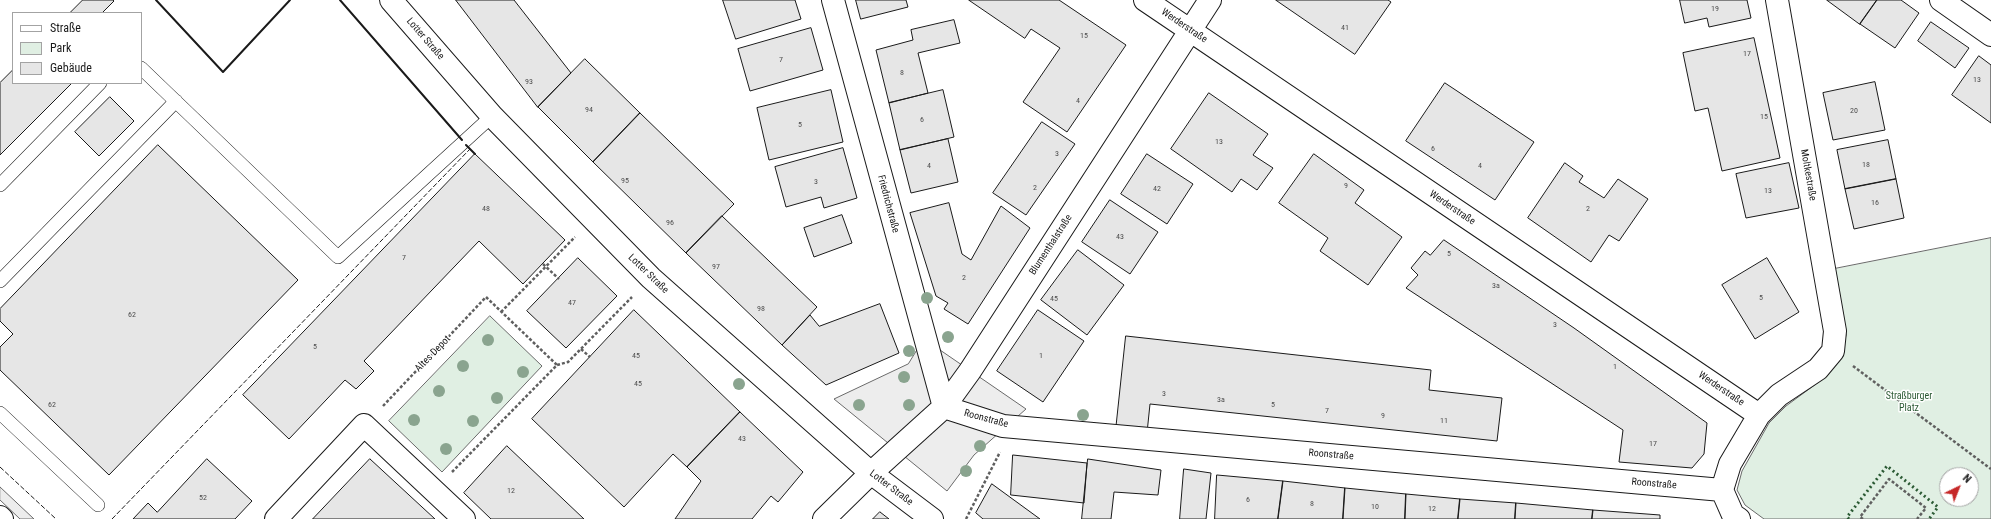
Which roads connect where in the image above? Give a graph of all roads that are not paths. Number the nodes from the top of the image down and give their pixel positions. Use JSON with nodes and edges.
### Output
{"nodes":[{"id":1,"x":391,"y":0,"type":"edge"},
{"id":2,"x":833,"y":0,"type":"edge"},
{"id":3,"x":1145,"y":0,"type":"edge"},
{"id":4,"x":1210,"y":0,"type":"edge"},
{"id":5,"x":1777,"y":0,"type":"edge"},
{"id":6,"x":1941,"y":0,"type":"edge"},
{"id":7,"x":1190,"y":31,"type":"junction"},
{"id":8,"x":1991,"y":35,"type":"edge"},
{"id":9,"x":142,"y":69,"type":"edge"},
{"id":10,"x":99,"y":84,"type":"edge"},
{"id":11,"x":176,"y":101,"type":"junction"},
{"id":12,"x":492,"y":116,"type":"junction"},
{"id":13,"x":0,"y":185,"type":"edge"},
{"id":14,"x":0,"y":281,"type":"edge"},
{"id":15,"x":944,"y":407,"type":"junction"},
{"id":16,"x":0,"y":413,"type":"edge"},
{"id":17,"x":1760,"y":415,"type":"junction"},
{"id":18,"x":871,"y":473,"type":"junction"},
{"id":19,"x":1722,"y":490,"type":"junction"},
{"id":20,"x":98,"y":505,"type":"dead end"},
{"id":21,"x":276,"y":519,"type":"edge"},
{"id":22,"x":464,"y":519,"type":"edge"},
{"id":23,"x":824,"y":519,"type":"edge"},
{"id":24,"x":932,"y":519,"type":"edge"},
{"id":25,"x":1738,"y":519,"type":"edge"}],
"edges":[{"from":1,"to":12,"type":"street","name":"Lotter Straße"},
{"from":2,"to":15,"type":"street","name":"Friedrichstraße"},
{"from":3,"to":7,"type":"street","name":"Werderstraße"},
{"from":4,"to":7,"type":"street","name":"Blumenthalstraße"},
{"from":5,"to":17,"type":"street","name":"Moltkestraße"},
{"from":6,"to":8,"type":"street"},
{"from":7,"to":15,"type":"street","name":"Blumenthalstraße"},
{"from":7,"to":17,"type":"street","name":"Werderstraße"},
{"from":9,"to":11,"type":"lane"},
{"from":10,"to":13,"type":"lane"},
{"from":11,"to":12,"type":"lane"},
{"from":11,"to":14,"type":"lane"},
{"from":12,"to":18,"type":"street","name":"Lotter Straße"},
{"from":15,"to":18,"type":"street","name":"Blumenthalstraße"},
{"from":15,"to":19,"type":"street","name":"Roonstraße"},
{"from":16,"to":20,"type":"lane"},
{"from":17,"to":19,"type":"street"},
{"from":18,"to":23,"type":"street","name":"Blumenthalstraße"},
{"from":18,"to":24,"type":"street","name":"Lotter Straße"},
{"from":19,"to":25,"type":"street"},
{"from":21,"to":22,"type":"street"}]}
